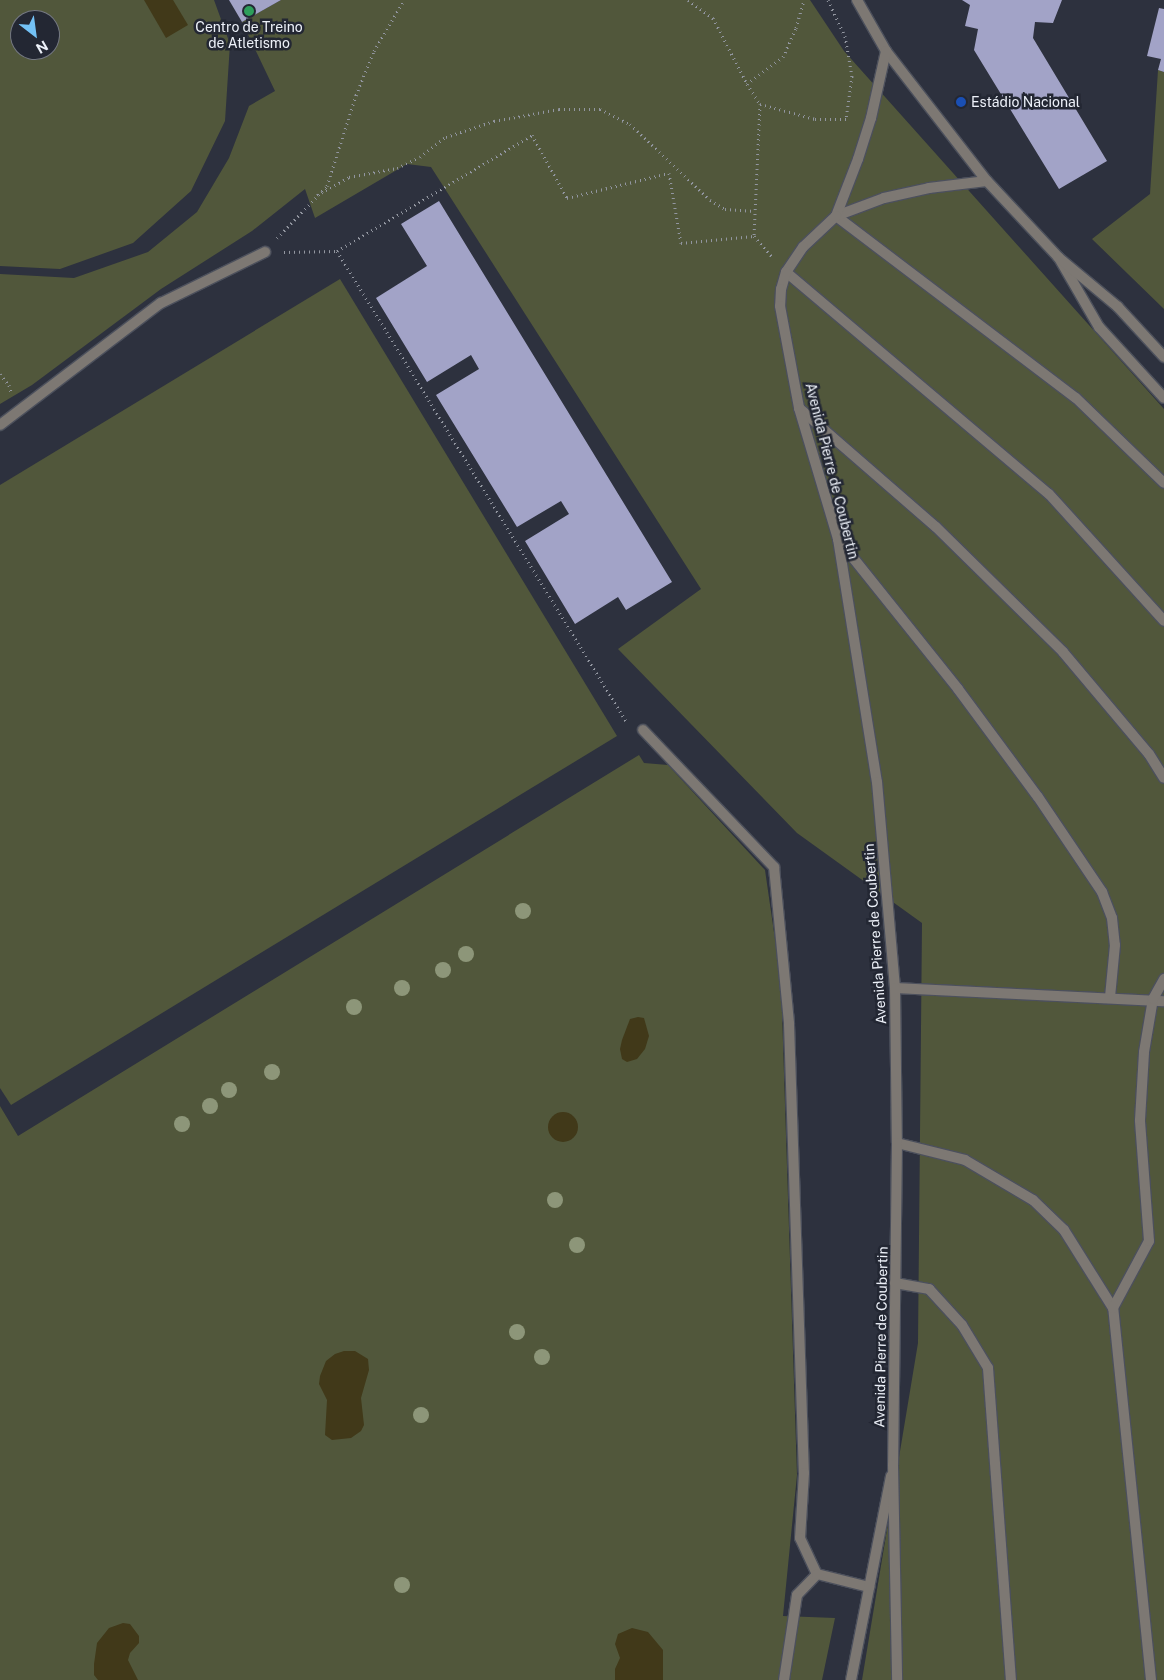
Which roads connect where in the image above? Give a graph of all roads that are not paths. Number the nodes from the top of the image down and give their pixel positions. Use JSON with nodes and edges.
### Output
{"nodes":[{"id":1,"x":857,"y":0,"type":"edge"},
{"id":2,"x":886,"y":51,"type":"junction"},
{"id":3,"x":987,"y":181,"type":"junction"},
{"id":4,"x":836,"y":216,"type":"junction"},
{"id":5,"x":265,"y":252,"type":"road end"},
{"id":6,"x":1058,"y":257,"type":"junction"},
{"id":7,"x":786,"y":272,"type":"junction"},
{"id":8,"x":1164,"y":357,"type":"edge"},
{"id":9,"x":1164,"y":398,"type":"edge"},
{"id":10,"x":799,"y":408,"type":"junction"},
{"id":11,"x":0,"y":425,"type":"edge"},
{"id":12,"x":1164,"y":483,"type":"edge"},
{"id":13,"x":838,"y":539,"type":"junction"},
{"id":14,"x":1164,"y":621,"type":"edge"},
{"id":15,"x":643,"y":730,"type":"road end"},
{"id":16,"x":1164,"y":778,"type":"edge"},
{"id":17,"x":1164,"y":979,"type":"edge"},
{"id":18,"x":895,"y":988,"type":"junction"},
{"id":19,"x":1110,"y":997,"type":"junction"},
{"id":20,"x":1153,"y":999,"type":"junction"},
{"id":21,"x":1164,"y":1001,"type":"edge"},
{"id":22,"x":898,"y":1143,"type":"junction"},
{"id":23,"x":895,"y":1284,"type":"junction"},
{"id":24,"x":1114,"y":1308,"type":"junction"},
{"id":25,"x":893,"y":1465,"type":"junction"},
{"id":26,"x":817,"y":1574,"type":"junction"},
{"id":27,"x":869,"y":1587,"type":"junction"},
{"id":28,"x":784,"y":1680,"type":"edge"},
{"id":29,"x":851,"y":1680,"type":"edge"},
{"id":30,"x":898,"y":1680,"type":"edge"},
{"id":31,"x":1011,"y":1680,"type":"edge"},
{"id":32,"x":1151,"y":1680,"type":"edge"}],
"edges":[{"from":1,"to":2,"type":"street"},
{"from":2,"to":3,"type":"street"},
{"from":2,"to":4,"type":"street","name":"Avenida Pierre de Coubertin"},
{"from":3,"to":4,"type":"street","name":"Avenida Pierre de Coubertin"},
{"from":3,"to":6,"type":"street"},
{"from":4,"to":7,"type":"street","name":"Avenida Pierre de Coubertin"},
{"from":4,"to":12,"type":"street"},
{"from":5,"to":11,"type":"street"},
{"from":6,"to":8,"type":"street"},
{"from":6,"to":9,"type":"street"},
{"from":7,"to":10,"type":"street","name":"Avenida Pierre de Coubertin"},
{"from":7,"to":14,"type":"street"},
{"from":10,"to":13,"type":"street","name":"Avenida Pierre de Coubertin"},
{"from":10,"to":16,"type":"street"},
{"from":13,"to":18,"type":"street","name":"Avenida Pierre de Coubertin"},
{"from":13,"to":19,"type":"street"},
{"from":15,"to":26,"type":"street"},
{"from":17,"to":20,"type":"street"},
{"from":18,"to":19,"type":"street"},
{"from":18,"to":22,"type":"street","name":"Avenida Pierre de Coubertin"},
{"from":19,"to":20,"type":"street"},
{"from":20,"to":21,"type":"street"},
{"from":20,"to":24,"type":"street"},
{"from":22,"to":23,"type":"street","name":"Avenida Pierre de Coubertin"},
{"from":22,"to":24,"type":"street"},
{"from":23,"to":25,"type":"street","name":"Avenida Pierre de Coubertin"},
{"from":23,"to":31,"type":"street"},
{"from":24,"to":32,"type":"street"},
{"from":25,"to":27,"type":"street"},
{"from":25,"to":30,"type":"street","name":"Avenida Pierre de Coubertin"},
{"from":26,"to":27,"type":"street"},
{"from":26,"to":28,"type":"street"},
{"from":27,"to":29,"type":"street"}]}
